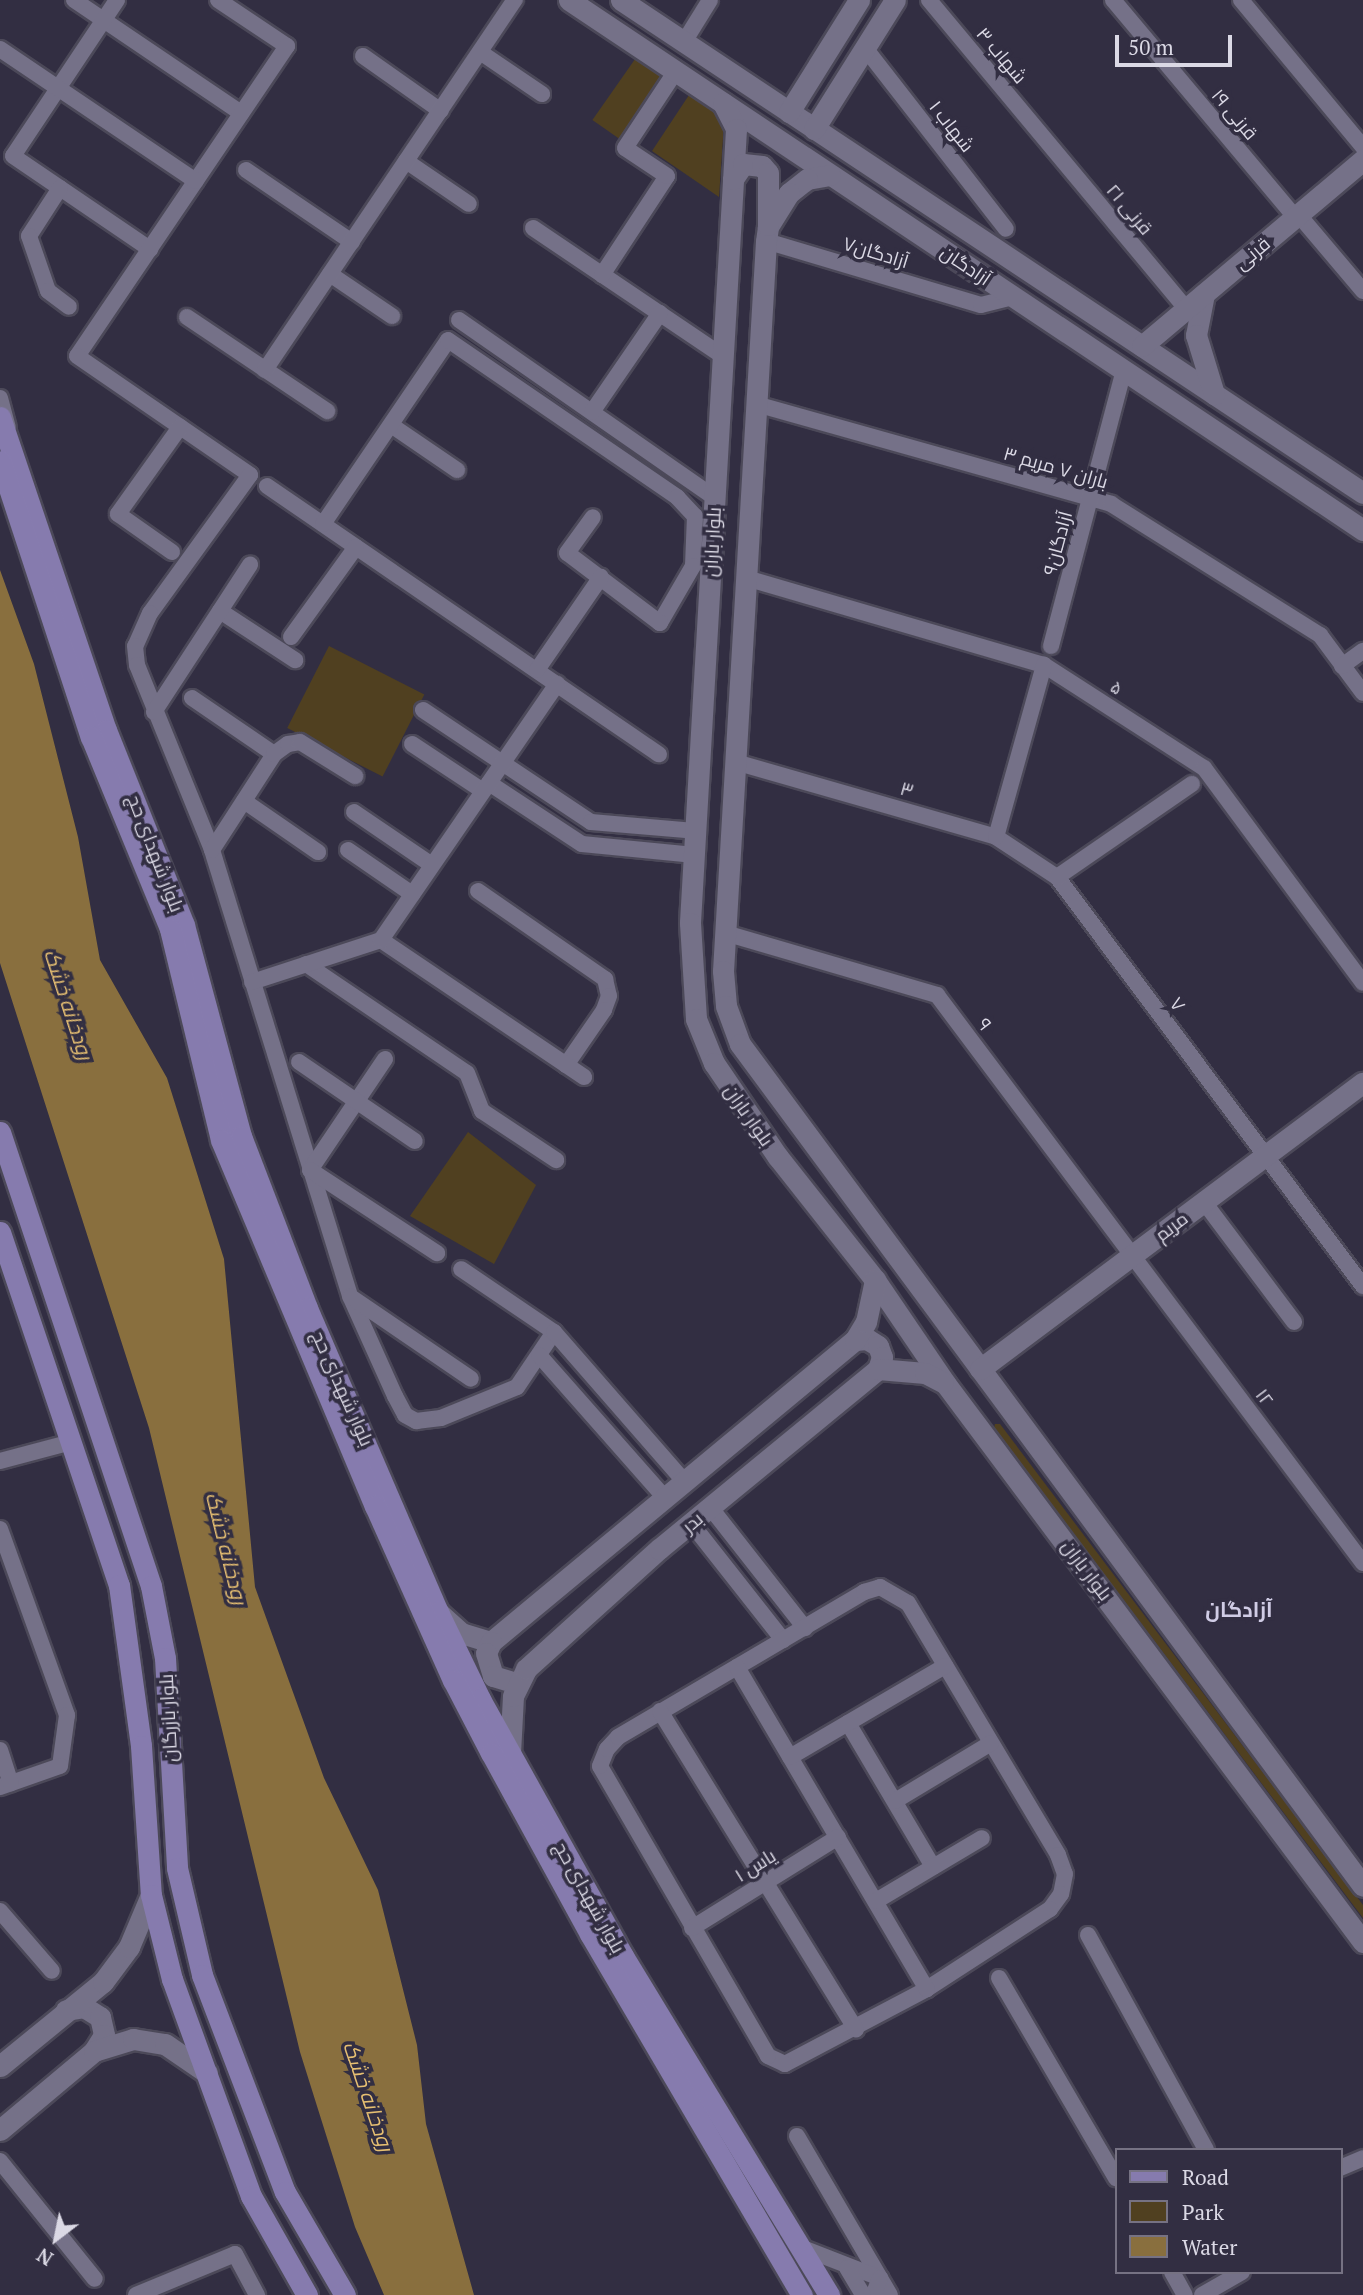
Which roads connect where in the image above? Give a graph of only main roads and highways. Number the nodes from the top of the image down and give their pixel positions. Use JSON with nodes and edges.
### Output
{"nodes":[{"id":1,"x":0,"y":417,"type":"edge"},
{"id":2,"x":8,"y":459,"type":"edge"},
{"id":3,"x":0,"y":1132,"type":"edge"},
{"id":4,"x":8,"y":1183,"type":"edge"},
{"id":5,"x":0,"y":1233,"type":"edge"},
{"id":6,"x":307,"y":2295,"type":"edge"},
{"id":7,"x":345,"y":2295,"type":"edge"},
{"id":8,"x":802,"y":2295,"type":"edge"},
{"id":9,"x":829,"y":2295,"type":"edge"}],
"edges":[{"from":1,"to":2,"type":"main road","name":"بلوار شهدای حج"},
{"from":2,"to":8,"type":"main road","name":"بلوار شهدای حج"},
{"from":2,"to":9,"type":"main road","name":"بلوار شهدای حج"},
{"from":3,"to":4,"type":"main road","name":"بلوار بازرگان"},
{"from":4,"to":7,"type":"main road","name":"بلوار بازرگان"},
{"from":5,"to":6,"type":"main road","name":"بلوار بازرگان"}]}
